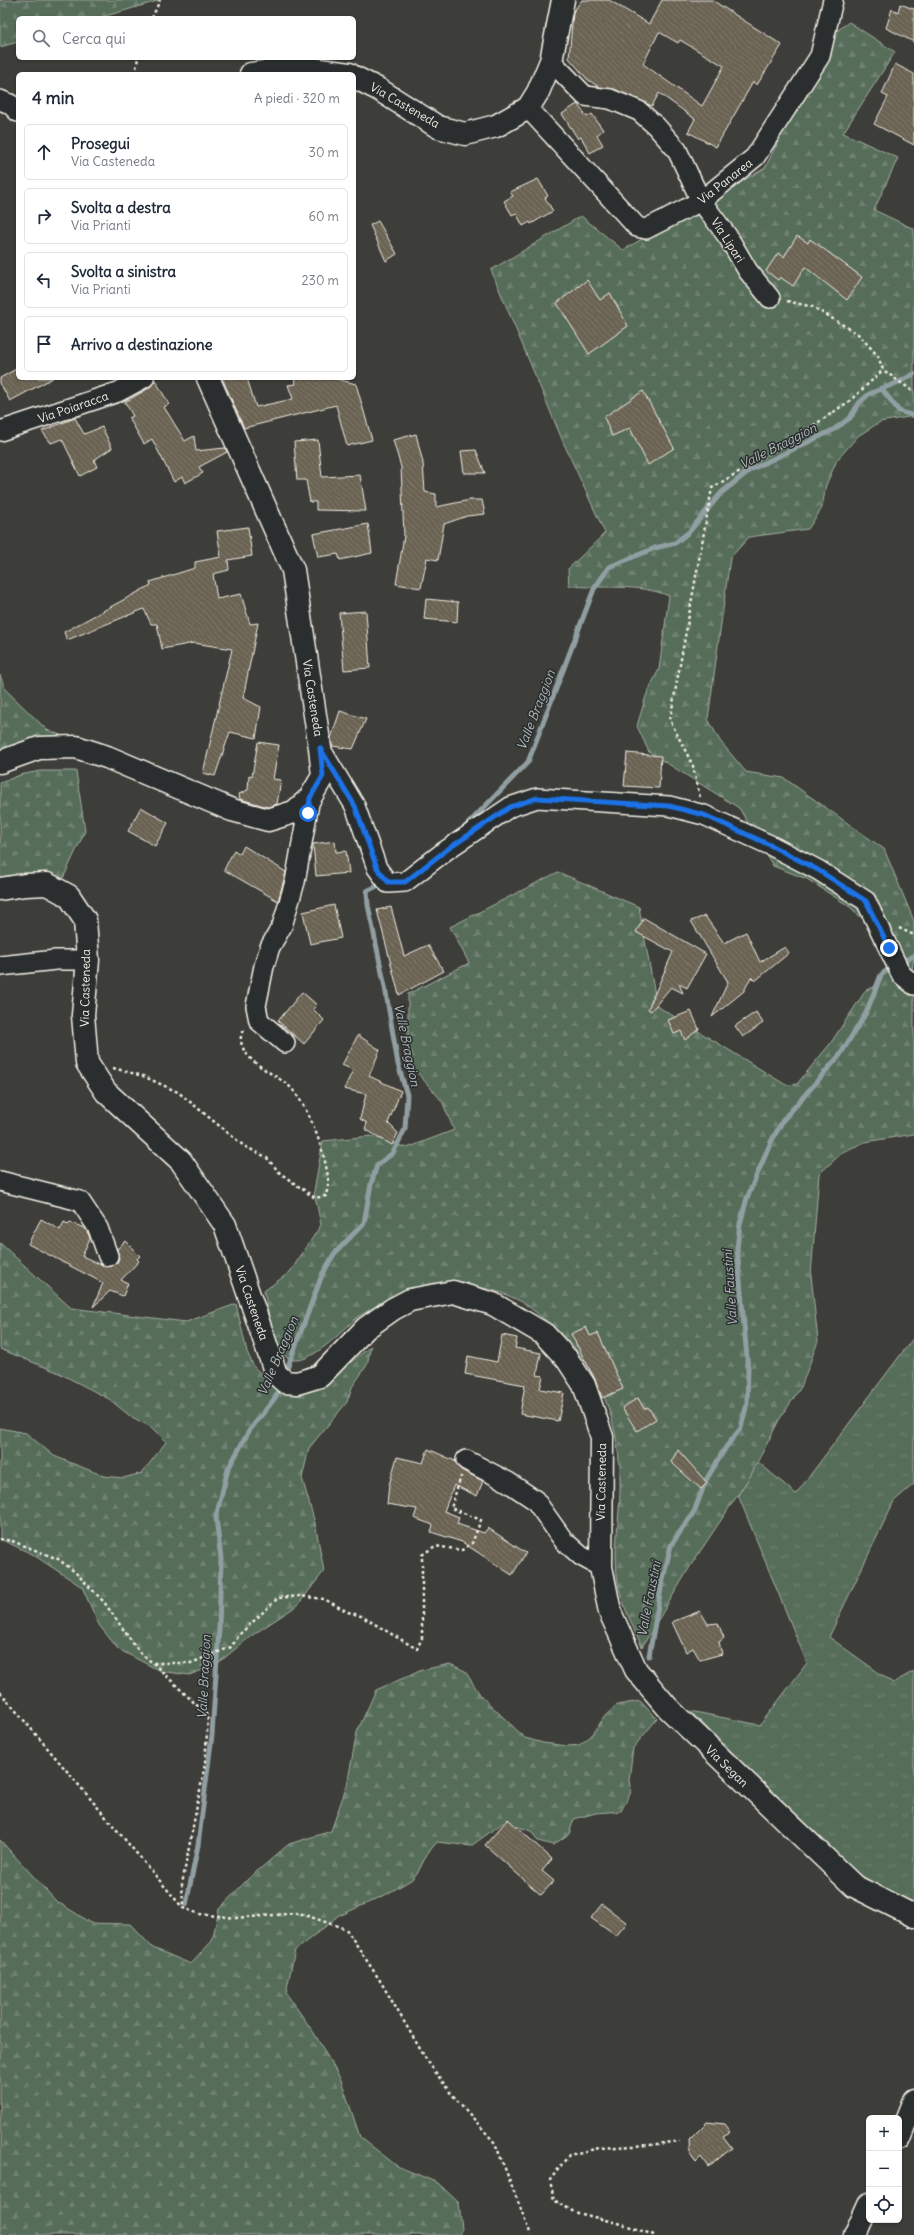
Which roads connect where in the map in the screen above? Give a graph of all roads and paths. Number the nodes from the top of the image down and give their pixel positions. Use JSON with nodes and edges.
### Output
{"nodes":[{"id":1,"x":160,"y":0,"type":"edge"},
{"id":2,"x":562,"y":0,"type":"edge"},
{"id":3,"x":833,"y":0,"type":"edge"},
{"id":4,"x":153,"y":16,"type":"edge"},
{"id":5,"x":138,"y":60,"type":"edge"},
{"id":6,"x":551,"y":61,"type":"junction"},
{"id":7,"x":135,"y":72,"type":"edge"},
{"id":8,"x":264,"y":72,"type":"edge"},
{"id":9,"x":334,"y":72,"type":"edge"},
{"id":10,"x":356,"y":78,"type":"edge"},
{"id":11,"x":0,"y":100,"type":"edge"},
{"id":12,"x":528,"y":108,"type":"junction"},
{"id":13,"x":16,"y":110,"type":"edge"},
{"id":14,"x":701,"y":201,"type":"junction"},
{"id":15,"x":770,"y":298,"type":"joint"},
{"id":16,"x":883,"y":370,"type":"junction"},
{"id":17,"x":140,"y":380,"type":"edge"},
{"id":18,"x":209,"y":380,"type":"edge"},
{"id":19,"x":914,"y":392,"type":"edge"},
{"id":20,"x":0,"y":431,"type":"edge"},
{"id":21,"x":320,"y":748,"type":"junction"},
{"id":22,"x":0,"y":762,"type":"edge"},
{"id":23,"x":310,"y":798,"type":"junction"},
{"id":24,"x":704,"y":815,"type":"junction"},
{"id":25,"x":0,"y":889,"type":"edge"},
{"id":26,"x":88,"y":960,"type":"junction"},
{"id":27,"x":0,"y":966,"type":"edge"},
{"id":28,"x":914,"y":985,"type":"edge"},
{"id":29,"x":256,"y":1014,"type":"junction"},
{"id":30,"x":285,"y":1043,"type":"dead end"},
{"id":31,"x":109,"y":1062,"type":"dead end"},
{"id":32,"x":0,"y":1181,"type":"edge"},
{"id":33,"x":108,"y":1256,"type":"dead end"},
{"id":34,"x":466,"y":1460,"type":"joint"},
{"id":35,"x":0,"y":1539,"type":"edge"},
{"id":36,"x":601,"y":1567,"type":"junction"},
{"id":37,"x":153,"y":1663,"type":"junction"},
{"id":38,"x":0,"y":1692,"type":"edge"},
{"id":39,"x":183,"y":1908,"type":"junction"},
{"id":40,"x":914,"y":1916,"type":"edge"},
{"id":41,"x":914,"y":2100,"type":"edge"},
{"id":42,"x":902,"y":2130,"type":"edge"},
{"id":43,"x":680,"y":2141,"type":"dead end"},
{"id":44,"x":866,"y":2211,"type":"edge"},
{"id":45,"x":531,"y":2235,"type":"edge"},
{"id":46,"x":654,"y":2235,"type":"edge"},
{"id":47,"x":855,"y":2235,"type":"edge"}],
"edges":[{"from":1,"to":4,"type":"path"},
{"from":2,"to":6,"type":"street","name":"Via Casteneda"},
{"from":3,"to":14,"type":"street","name":"Via Panarea"},
{"from":5,"to":7,"type":"path"},
{"from":6,"to":12,"type":"street","name":"Via Casteneda"},
{"from":6,"to":14,"type":"street","name":"Via Lipari"},
{"from":8,"to":9,"type":"street"},
{"from":10,"to":12,"type":"street","name":"Via Casteneda"},
{"from":11,"to":13,"type":"street"},
{"from":12,"to":14,"type":"street","name":"Via Panarea"},
{"from":14,"to":15,"type":"street","name":"Via Lipari"},
{"from":15,"to":16,"type":"path"},
{"from":16,"to":19,"type":"path"},
{"from":16,"to":24,"type":"path"},
{"from":17,"to":20,"type":"street","name":"Via Poiaracca"},
{"from":18,"to":21,"type":"street","name":"Via Casteneda"},
{"from":21,"to":23,"type":"street","name":"Via Casteneda"},
{"from":21,"to":24,"type":"street"},
{"from":22,"to":23,"type":"street","name":"Via Casteneda"},
{"from":23,"to":29,"type":"street"},
{"from":24,"to":28,"type":"street"},
{"from":25,"to":26,"type":"street","name":"Via Casteneda"},
{"from":26,"to":27,"type":"street"},
{"from":26,"to":36,"type":"street","name":"Via Casteneda"},
{"from":29,"to":30,"type":"street"},
{"from":29,"to":31,"type":"path"},
{"from":32,"to":33,"type":"street"},
{"from":34,"to":36,"type":"street"},
{"from":34,"to":37,"type":"path"},
{"from":35,"to":37,"type":"path"},
{"from":36,"to":40,"type":"street","name":"Via Segan"},
{"from":37,"to":39,"type":"path"},
{"from":38,"to":39,"type":"path"},
{"from":39,"to":45,"type":"path"},
{"from":41,"to":42,"type":"street"},
{"from":43,"to":46,"type":"path"},
{"from":44,"to":47,"type":"street"}]}
